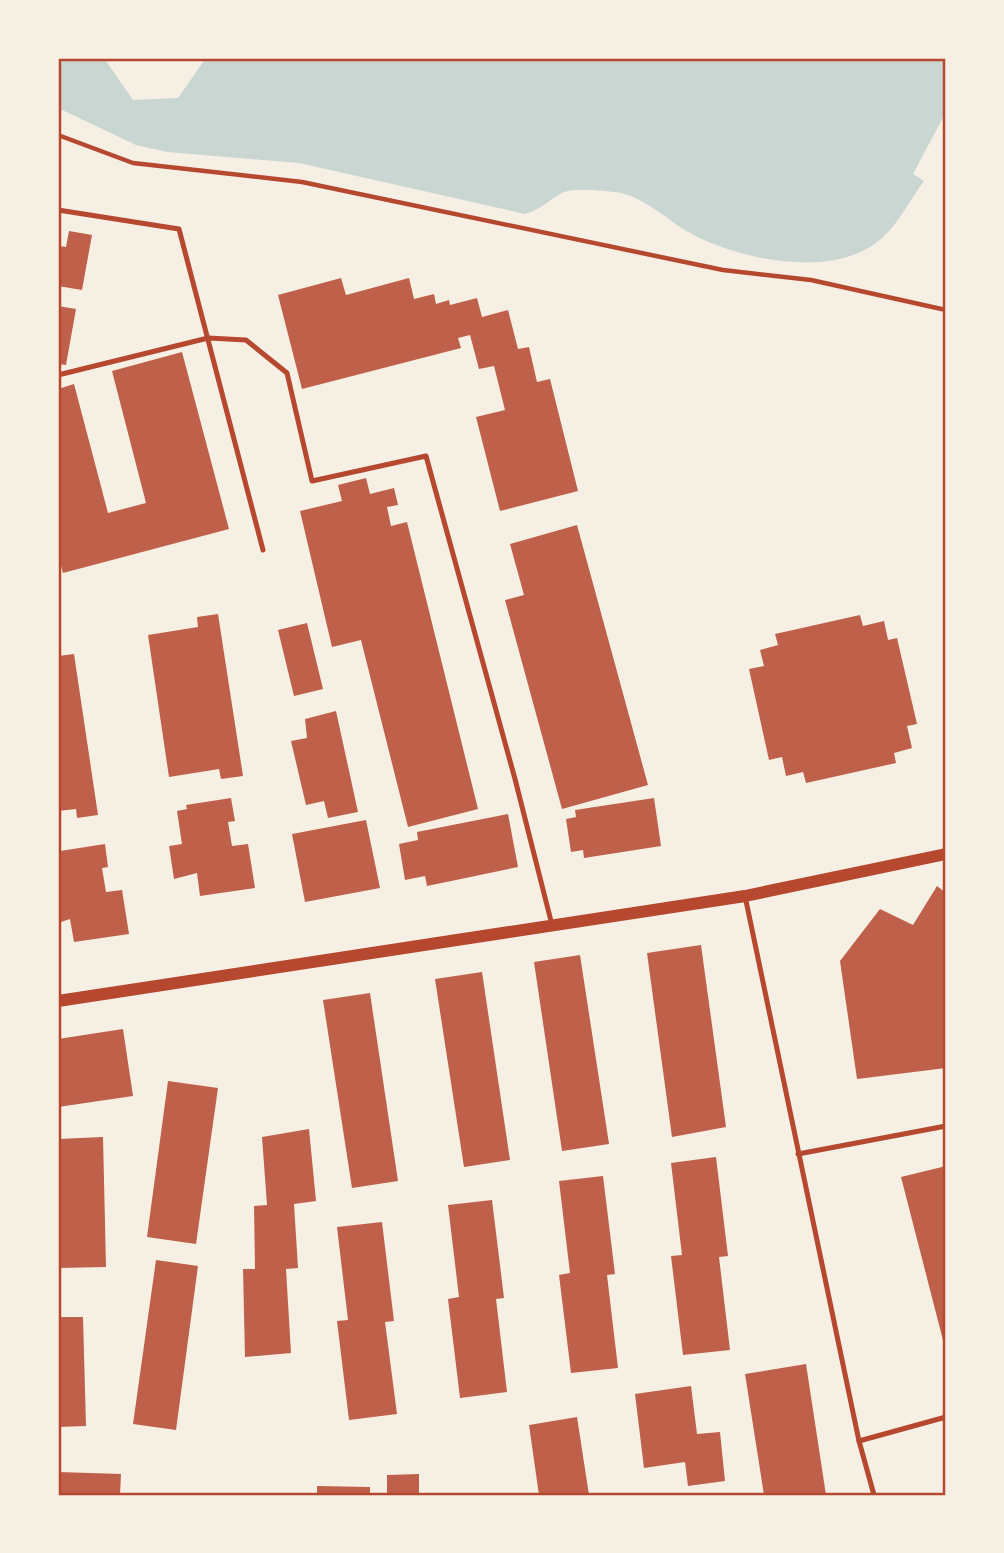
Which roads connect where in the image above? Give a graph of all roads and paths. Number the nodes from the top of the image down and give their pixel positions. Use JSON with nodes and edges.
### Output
{"nodes":[{"id":1,"x":58,"y":135,"type":"edge"},
{"id":2,"x":58,"y":210,"type":"edge"},
{"id":3,"x":946,"y":310,"type":"edge"},
{"id":4,"x":208,"y":338,"type":"junction"},
{"id":5,"x":58,"y":375,"type":"edge"},
{"id":6,"x":263,"y":550,"type":"dead end"},
{"id":7,"x":946,"y":854,"type":"edge"},
{"id":8,"x":745,"y":895,"type":"junction"},
{"id":9,"x":552,"y":925,"type":"junction"},
{"id":10,"x":58,"y":1001,"type":"edge"},
{"id":11,"x":946,"y":1126,"type":"edge"},
{"id":12,"x":798,"y":1154,"type":"junction"},
{"id":13,"x":946,"y":1417,"type":"edge"},
{"id":14,"x":859,"y":1441,"type":"junction"},
{"id":15,"x":874,"y":1495,"type":"edge"}],
"edges":[{"from":1,"to":3,"type":"path"},
{"from":2,"to":4,"type":"lane"},
{"from":4,"to":5,"type":"lane"},
{"from":4,"to":6,"type":"lane"},
{"from":4,"to":9,"type":"lane"},
{"from":7,"to":8,"type":"street"},
{"from":8,"to":9,"type":"street"},
{"from":8,"to":12,"type":"lane"},
{"from":9,"to":10,"type":"street"},
{"from":11,"to":12,"type":"lane"},
{"from":12,"to":14,"type":"lane"},
{"from":13,"to":14,"type":"lane"},
{"from":14,"to":15,"type":"lane"}]}
